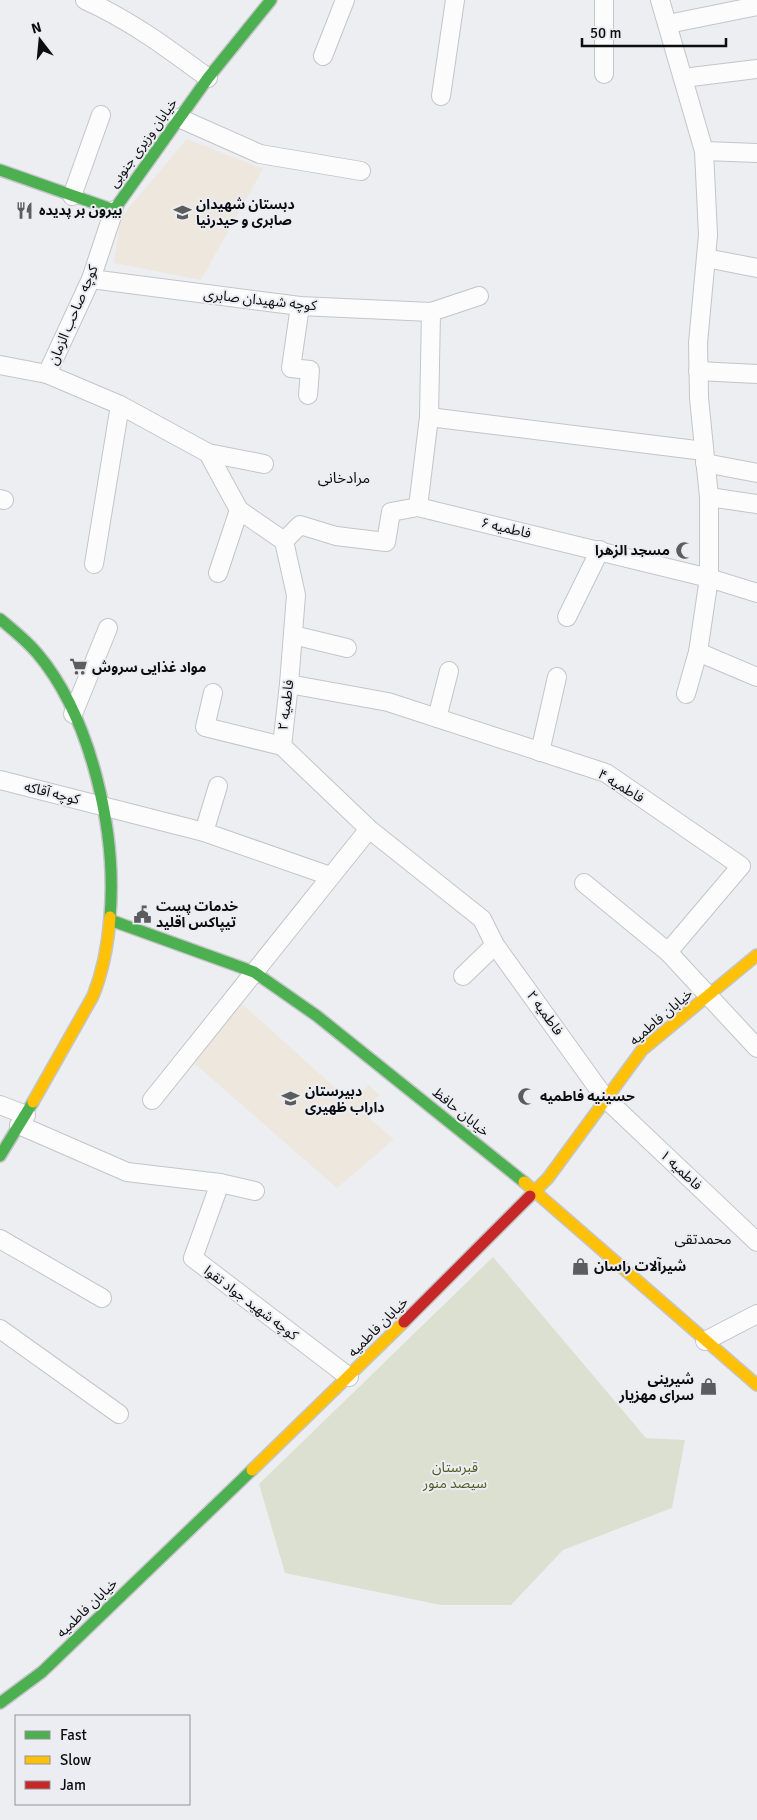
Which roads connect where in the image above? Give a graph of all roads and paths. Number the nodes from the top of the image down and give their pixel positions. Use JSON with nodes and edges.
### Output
{"nodes":[{"id":1,"x":85,"y":0,"type":"edge"},
{"id":2,"x":271,"y":0,"type":"edge"},
{"id":3,"x":345,"y":0,"type":"edge"},
{"id":4,"x":455,"y":0,"type":"edge"},
{"id":5,"x":604,"y":0,"type":"edge"},
{"id":6,"x":660,"y":0,"type":"edge"},
{"id":7,"x":113,"y":6,"type":"edge"},
{"id":8,"x":757,"y":6,"type":"edge"},
{"id":9,"x":668,"y":24,"type":"junction"},
{"id":10,"x":323,"y":56,"type":"dead end"},
{"id":11,"x":757,"y":69,"type":"edge"},
{"id":12,"x":604,"y":74,"type":"dead end"},
{"id":13,"x":208,"y":78,"type":"junction"},
{"id":14,"x":683,"y":78,"type":"junction"},
{"id":15,"x":441,"y":96,"type":"dead end"},
{"id":16,"x":101,"y":115,"type":"dead end"},
{"id":17,"x":179,"y":118,"type":"junction"},
{"id":18,"x":704,"y":151,"type":"junction"},
{"id":19,"x":757,"y":153,"type":"edge"},
{"id":20,"x":0,"y":170,"type":"edge"},
{"id":21,"x":361,"y":171,"type":"dead end"},
{"id":22,"x":72,"y":196,"type":"junction"},
{"id":23,"x":114,"y":210,"type":"junction"},
{"id":24,"x":706,"y":258,"type":"junction"},
{"id":25,"x":757,"y":268,"type":"edge"},
{"id":26,"x":90,"y":279,"type":"junction"},
{"id":27,"x":480,"y":296,"type":"dead end"},
{"id":28,"x":300,"y":306,"type":"junction"},
{"id":29,"x":431,"y":312,"type":"junction"},
{"id":30,"x":0,"y":365,"type":"edge"},
{"id":31,"x":698,"y":372,"type":"junction"},
{"id":32,"x":47,"y":374,"type":"junction"},
{"id":33,"x":757,"y":374,"type":"edge"},
{"id":34,"x":308,"y":395,"type":"dead end"},
{"id":35,"x":120,"y":405,"type":"junction"},
{"id":36,"x":429,"y":417,"type":"junction"},
{"id":37,"x":208,"y":453,"type":"junction"},
{"id":38,"x":705,"y":457,"type":"junction"},
{"id":39,"x":264,"y":464,"type":"dead end"},
{"id":40,"x":757,"y":473,"type":"edge"},
{"id":41,"x":709,"y":497,"type":"junction"},
{"id":42,"x":757,"y":504,"type":"edge"},
{"id":43,"x":418,"y":507,"type":"junction"},
{"id":44,"x":239,"y":510,"type":"junction"},
{"id":45,"x":284,"y":541,"type":"junction"},
{"id":46,"x":600,"y":550,"type":"junction"},
{"id":47,"x":94,"y":564,"type":"dead end"},
{"id":48,"x":218,"y":573,"type":"dead end"},
{"id":49,"x":709,"y":578,"type":"junction"},
{"id":50,"x":757,"y":593,"type":"edge"},
{"id":51,"x":567,"y":617,"type":"dead end"},
{"id":52,"x":0,"y":619,"type":"edge"},
{"id":53,"x":108,"y":628,"type":"dead end"},
{"id":54,"x":293,"y":635,"type":"junction"},
{"id":55,"x":347,"y":648,"type":"dead end"},
{"id":56,"x":698,"y":652,"type":"junction"},
{"id":57,"x":449,"y":671,"type":"dead end"},
{"id":58,"x":557,"y":676,"type":"dead end"},
{"id":59,"x":757,"y":677,"type":"edge"},
{"id":60,"x":289,"y":684,"type":"junction"},
{"id":61,"x":212,"y":693,"type":"dead end"},
{"id":62,"x":686,"y":694,"type":"dead end"},
{"id":63,"x":74,"y":714,"type":"junction"},
{"id":64,"x":437,"y":718,"type":"junction"},
{"id":65,"x":282,"y":746,"type":"junction"},
{"id":66,"x":540,"y":752,"type":"junction"},
{"id":67,"x":0,"y":780,"type":"edge"},
{"id":68,"x":218,"y":786,"type":"dead end"},
{"id":69,"x":104,"y":806,"type":"junction"},
{"id":70,"x":369,"y":829,"type":"junction"},
{"id":71,"x":204,"y":832,"type":"junction"},
{"id":72,"x":330,"y":876,"type":"junction"},
{"id":73,"x":584,"y":884,"type":"dead end"},
{"id":74,"x":110,"y":920,"type":"junction"},
{"id":75,"x":495,"y":945,"type":"junction"},
{"id":76,"x":668,"y":952,"type":"junction"},
{"id":77,"x":757,"y":955,"type":"edge"},
{"id":78,"x":254,"y":972,"type":"junction"},
{"id":79,"x":463,"y":976,"type":"dead end"},
{"id":80,"x":708,"y":996,"type":"junction"},
{"id":81,"x":757,"y":1048,"type":"edge"},
{"id":82,"x":605,"y":1098,"type":"junction"},
{"id":83,"x":152,"y":1100,"type":"dead end"},
{"id":84,"x":0,"y":1105,"type":"edge"},
{"id":85,"x":22,"y":1120,"type":"junction"},
{"id":86,"x":0,"y":1156,"type":"edge"},
{"id":87,"x":220,"y":1183,"type":"junction"},
{"id":88,"x":255,"y":1191,"type":"dead end"},
{"id":89,"x":535,"y":1191,"type":"junction"},
{"id":90,"x":0,"y":1238,"type":"edge"},
{"id":91,"x":757,"y":1242,"type":"edge"},
{"id":92,"x":102,"y":1298,"type":"dead end"},
{"id":93,"x":757,"y":1314,"type":"edge"},
{"id":94,"x":0,"y":1329,"type":"edge"},
{"id":95,"x":704,"y":1341,"type":"junction"},
{"id":96,"x":349,"y":1377,"type":"junction"},
{"id":97,"x":757,"y":1386,"type":"edge"},
{"id":98,"x":119,"y":1414,"type":"dead end"},
{"id":99,"x":0,"y":1703,"type":"edge"}],
"edges":[{"from":1,"to":7,"type":"street"},
{"from":2,"to":13,"type":"main road","name":"خیابان وزیری جنوبی"},
{"from":3,"to":10,"type":"street"},
{"from":4,"to":15,"type":"street"},
{"from":5,"to":12,"type":"street"},
{"from":6,"to":9,"type":"street"},
{"from":7,"to":13,"type":"street"},
{"from":8,"to":9,"type":"street"},
{"from":9,"to":14,"type":"street"},
{"from":11,"to":14,"type":"street"},
{"from":13,"to":17,"type":"main road","name":"خیابان وزیری جنوبی"},
{"from":14,"to":18,"type":"street"},
{"from":16,"to":22,"type":"street"},
{"from":17,"to":21,"type":"street"},
{"from":17,"to":23,"type":"main road","name":"خیابان وزیری جنوبی"},
{"from":18,"to":19,"type":"street"},
{"from":18,"to":24,"type":"street"},
{"from":20,"to":22,"type":"main road","name":"خیابان وزیری جنوبی"},
{"from":22,"to":23,"type":"main road","name":"خیابان وزیری جنوبی"},
{"from":23,"to":26,"type":"street","name":"کوچه صاحب الزمان"},
{"from":24,"to":25,"type":"street"},
{"from":24,"to":31,"type":"street"},
{"from":26,"to":28,"type":"street","name":"کوچه شهیدان صابری"},
{"from":26,"to":32,"type":"street","name":"کوچه صاحب الزمان"},
{"from":27,"to":29,"type":"street","name":"کوچه شهیدان صابری"},
{"from":28,"to":29,"type":"street","name":"کوچه شهیدان صابری"},
{"from":28,"to":34,"type":"street"},
{"from":29,"to":36,"type":"street"},
{"from":30,"to":32,"type":"street","name":"کوچه صاحب الزمان"},
{"from":31,"to":33,"type":"street"},
{"from":31,"to":38,"type":"street"},
{"from":32,"to":35,"type":"street"},
{"from":35,"to":37,"type":"street"},
{"from":35,"to":47,"type":"street"},
{"from":36,"to":38,"type":"street"},
{"from":36,"to":43,"type":"street"},
{"from":37,"to":39,"type":"street"},
{"from":37,"to":44,"type":"street"},
{"from":38,"to":40,"type":"street"},
{"from":38,"to":41,"type":"street"},
{"from":41,"to":42,"type":"street"},
{"from":41,"to":49,"type":"street"},
{"from":43,"to":45,"type":"street","name":"فاطمیه ۶"},
{"from":43,"to":46,"type":"street","name":"فاطمیه ۶"},
{"from":44,"to":45,"type":"street"},
{"from":44,"to":48,"type":"street"},
{"from":45,"to":54,"type":"street","name":"فاطمیه ۲"},
{"from":46,"to":49,"type":"street","name":"فاطمیه ۶"},
{"from":46,"to":51,"type":"street"},
{"from":49,"to":50,"type":"street","name":"فاطمیه ۶"},
{"from":49,"to":56,"type":"street"},
{"from":52,"to":63,"type":"main road"},
{"from":53,"to":63,"type":"street"},
{"from":54,"to":55,"type":"street"},
{"from":54,"to":60,"type":"street","name":"فاطمیه ۲"},
{"from":56,"to":59,"type":"street"},
{"from":56,"to":62,"type":"street"},
{"from":57,"to":64,"type":"street"},
{"from":58,"to":66,"type":"street"},
{"from":60,"to":64,"type":"street","name":"فاطمیه ۴"},
{"from":60,"to":65,"type":"street","name":"فاطمیه ۲"},
{"from":61,"to":65,"type":"street"},
{"from":63,"to":69,"type":"main road"},
{"from":64,"to":66,"type":"street","name":"فاطمیه ۴"},
{"from":65,"to":70,"type":"street","name":"فاطمیه ۲"},
{"from":66,"to":76,"type":"street","name":"فاطمیه ۴"},
{"from":67,"to":69,"type":"street","name":"کوچه آقاکه"},
{"from":68,"to":71,"type":"street"},
{"from":69,"to":71,"type":"street","name":"کوچه آقاکه"},
{"from":69,"to":74,"type":"main road"},
{"from":70,"to":72,"type":"street"},
{"from":70,"to":75,"type":"street","name":"فاطمیه ۲"},
{"from":71,"to":72,"type":"street","name":"کوچه آقاکه"},
{"from":72,"to":78,"type":"street"},
{"from":73,"to":76,"type":"street"},
{"from":74,"to":78,"type":"main road","name":"خیابان حافظ"},
{"from":74,"to":85,"type":"main road"},
{"from":75,"to":79,"type":"street"},
{"from":75,"to":82,"type":"street","name":"فاطمیه ۲"},
{"from":76,"to":80,"type":"street"},
{"from":77,"to":80,"type":"main road","name":"خیابان فاطمیه"},
{"from":78,"to":83,"type":"street"},
{"from":78,"to":89,"type":"main road","name":"خیابان حافظ"},
{"from":80,"to":81,"type":"street"},
{"from":80,"to":82,"type":"main road","name":"خیابان فاطمیه"},
{"from":82,"to":89,"type":"main road","name":"خیابان فاطمیه"},
{"from":82,"to":91,"type":"street","name":"فاطمیه ۱"},
{"from":84,"to":85,"type":"street"},
{"from":85,"to":86,"type":"main road"},
{"from":85,"to":87,"type":"street"},
{"from":87,"to":88,"type":"street"},
{"from":87,"to":96,"type":"street","name":"کوچه شهید جواد تقوا"},
{"from":89,"to":95,"type":"main road","name":"خیابان حافظ"},
{"from":89,"to":96,"type":"main road","name":"خیابان فاطمیه"},
{"from":90,"to":92,"type":"street"},
{"from":93,"to":95,"type":"street"},
{"from":94,"to":98,"type":"street"},
{"from":95,"to":97,"type":"main road","name":"خیابان حافظ"},
{"from":96,"to":99,"type":"main road","name":"خیابان فاطمیه"}]}
